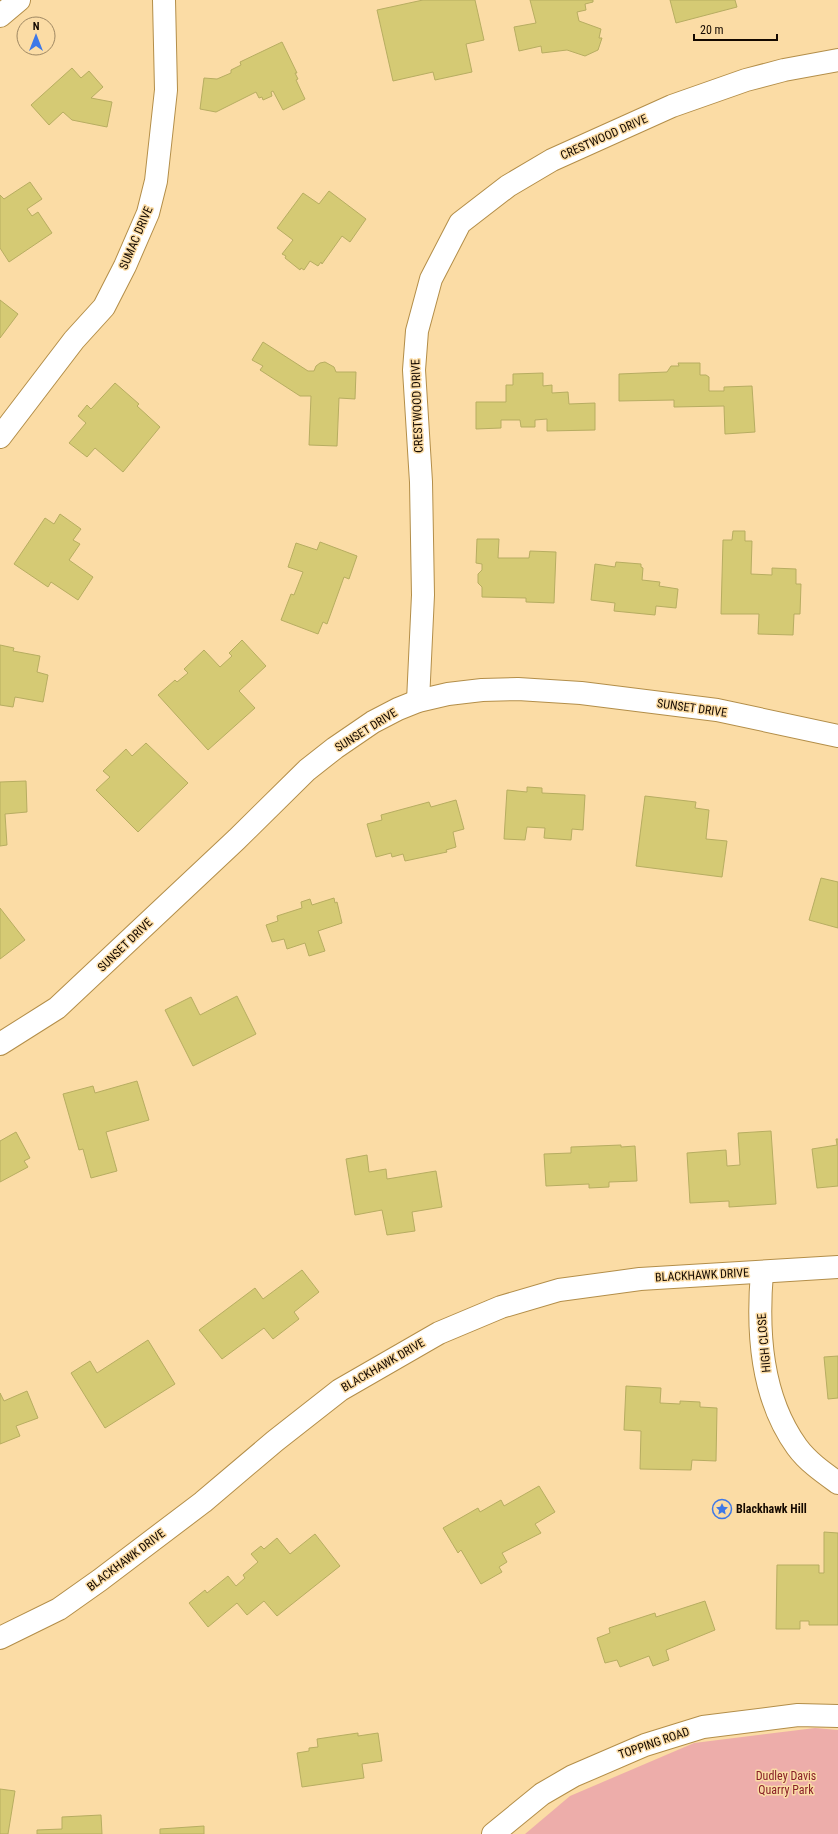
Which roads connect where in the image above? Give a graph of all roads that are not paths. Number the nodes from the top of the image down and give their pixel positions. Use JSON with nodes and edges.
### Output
{"nodes":[{"id":1,"x":19,"y":0,"type":"edge"},
{"id":2,"x":164,"y":0,"type":"edge"},
{"id":3,"x":0,"y":16,"type":"edge"},
{"id":4,"x":838,"y":60,"type":"edge"},
{"id":5,"x":0,"y":437,"type":"edge"},
{"id":6,"x":418,"y":701,"type":"junction"},
{"id":7,"x":838,"y":736,"type":"edge"},
{"id":8,"x":0,"y":1044,"type":"edge"},
{"id":9,"x":838,"y":1267,"type":"edge"},
{"id":10,"x":762,"y":1272,"type":"junction"},
{"id":11,"x":838,"y":1484,"type":"edge"},
{"id":12,"x":0,"y":1638,"type":"edge"},
{"id":13,"x":838,"y":1716,"type":"edge"},
{"id":14,"x":493,"y":1834,"type":"edge"}],
"edges":[{"from":1,"to":3,"type":"street"},
{"from":2,"to":5,"type":"street","name":"SUMAC DRIVE"},
{"from":4,"to":6,"type":"street","name":"CRESTWOOD DRIVE"},
{"from":6,"to":7,"type":"street","name":"SUNSET DRIVE"},
{"from":6,"to":8,"type":"street","name":"SUNSET DRIVE"},
{"from":9,"to":10,"type":"street","name":"BLACKHAWK DRIVE"},
{"from":10,"to":11,"type":"street","name":"HIGH CLOSE"},
{"from":10,"to":12,"type":"street","name":"BLACKHAWK DRIVE"},
{"from":13,"to":14,"type":"street","name":"TOPPING ROAD"}]}
